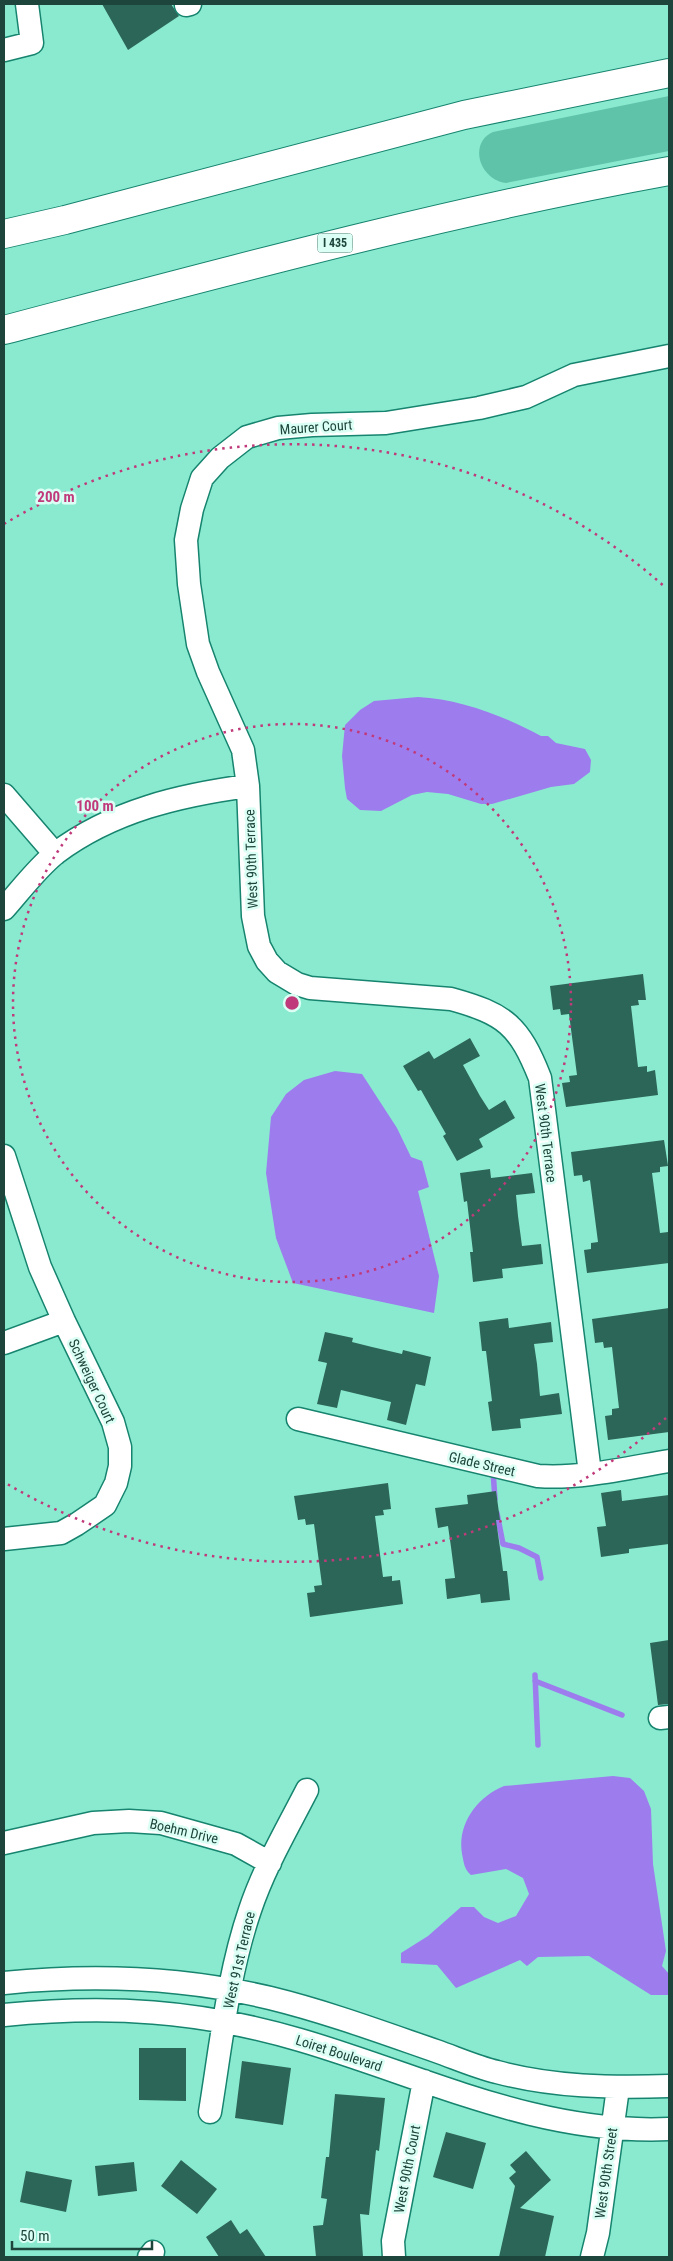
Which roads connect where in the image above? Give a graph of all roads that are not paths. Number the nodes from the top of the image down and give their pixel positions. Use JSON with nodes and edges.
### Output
{"nodes":[{"id":1,"x":27,"y":4,"type":"edge"},
{"id":2,"x":4,"y":50,"type":"edge"},
{"id":3,"x":669,"y":73,"type":"edge"},
{"id":4,"x":669,"y":171,"type":"edge"},
{"id":5,"x":4,"y":234,"type":"edge"},
{"id":6,"x":4,"y":330,"type":"edge"},
{"id":7,"x":669,"y":356,"type":"edge"},
{"id":8,"x":248,"y":786,"type":"junction"},
{"id":9,"x":4,"y":795,"type":"edge"},
{"id":10,"x":55,"y":854,"type":"junction"},
{"id":11,"x":4,"y":909,"type":"edge"},
{"id":12,"x":4,"y":1156,"type":"edge"},
{"id":13,"x":11,"y":1206,"type":"edge"},
{"id":14,"x":64,"y":1322,"type":"junction"},
{"id":15,"x":4,"y":1343,"type":"edge"},
{"id":16,"x":298,"y":1419,"type":"dead end"},
{"id":17,"x":669,"y":1461,"type":"edge"},
{"id":18,"x":590,"y":1473,"type":"junction"},
{"id":19,"x":4,"y":1540,"type":"edge"},
{"id":20,"x":307,"y":1790,"type":"dead end"},
{"id":21,"x":4,"y":1843,"type":"edge"},
{"id":22,"x":270,"y":1864,"type":"junction"},
{"id":23,"x":4,"y":1983,"type":"edge"},
{"id":24,"x":231,"y":1989,"type":"junction"},
{"id":25,"x":4,"y":2015,"type":"edge"},
{"id":26,"x":225,"y":2021,"type":"junction"},
{"id":27,"x":424,"y":2081,"type":"junction"},
{"id":28,"x":669,"y":2086,"type":"edge"},
{"id":29,"x":618,"y":2088,"type":"junction"},
{"id":30,"x":210,"y":2112,"type":"dead end"},
{"id":31,"x":669,"y":2128,"type":"edge"},
{"id":32,"x":612,"y":2129,"type":"junction"},
{"id":33,"x":394,"y":2257,"type":"edge"},
{"id":34,"x":592,"y":2257,"type":"edge"}],
"edges":[{"from":1,"to":2,"type":"street"},
{"from":3,"to":5,"type":"highway"},
{"from":4,"to":6,"type":"highway","number":"I 435"},
{"from":7,"to":8,"type":"street","name":"Maurer Court"},
{"from":8,"to":10,"type":"street"},
{"from":8,"to":18,"type":"street","name":"West 90th Terrace"},
{"from":9,"to":10,"type":"street"},
{"from":10,"to":11,"type":"street"},
{"from":12,"to":13,"type":"street","name":"Schweiger Court"},
{"from":13,"to":14,"type":"street","name":"Schweiger Court"},
{"from":14,"to":15,"type":"street"},
{"from":14,"to":19,"type":"street","name":"Schweiger Court"},
{"from":16,"to":18,"type":"street","name":"Glade Street"},
{"from":17,"to":18,"type":"street","name":"Glade Street"},
{"from":20,"to":22,"type":"street","name":"West 91st Terrace"},
{"from":21,"to":22,"type":"street","name":"Boehm Drive"},
{"from":22,"to":24,"type":"street","name":"West 91st Terrace"},
{"from":23,"to":24,"type":"street"},
{"from":24,"to":26,"type":"street","name":"West 91st Terrace"},
{"from":24,"to":29,"type":"street"},
{"from":25,"to":26,"type":"street","name":"Loiret Boulevard"},
{"from":26,"to":27,"type":"street","name":"Loiret Boulevard"},
{"from":26,"to":30,"type":"street","name":"West 91st Terrace"},
{"from":27,"to":32,"type":"street","name":"Loiret Boulevard"},
{"from":27,"to":33,"type":"street","name":"West 90th Court"},
{"from":28,"to":29,"type":"street"},
{"from":29,"to":32,"type":"street","name":"West 90th Street"},
{"from":31,"to":32,"type":"street","name":"Loiret Boulevard"},
{"from":32,"to":34,"type":"street","name":"West 90th Street"}]}
